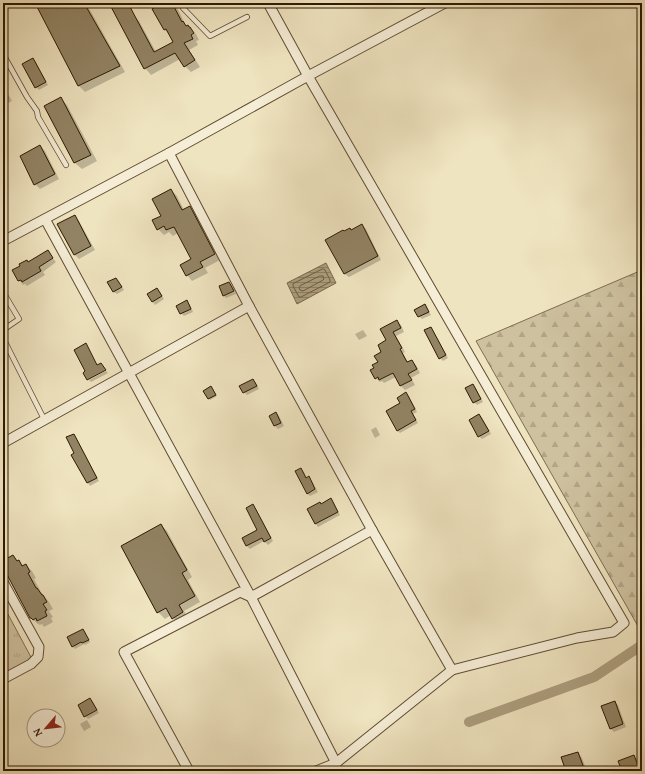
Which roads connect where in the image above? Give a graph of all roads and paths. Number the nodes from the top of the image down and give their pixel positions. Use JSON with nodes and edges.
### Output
{"nodes":[{"id":1,"x":181,"y":3,"type":"edge"},
{"id":2,"x":268,"y":3,"type":"edge"},
{"id":3,"x":445,"y":3,"type":"edge"},
{"id":4,"x":247,"y":17,"type":"dead end"},
{"id":5,"x":3,"y":54,"type":"edge"},
{"id":6,"x":308,"y":76,"type":"junction"},
{"id":7,"x":169,"y":153,"type":"junction"},
{"id":8,"x":66,"y":165,"type":"dead end"},
{"id":9,"x":45,"y":219,"type":"junction"},
{"id":10,"x":4,"y":239,"type":"edge"},
{"id":11,"x":3,"y":292,"type":"edge"},
{"id":12,"x":249,"y":306,"type":"junction"},
{"id":13,"x":3,"y":330,"type":"edge"},
{"id":14,"x":3,"y":338,"type":"edge"},
{"id":15,"x":128,"y":373,"type":"junction"},
{"id":16,"x":44,"y":419,"type":"junction"},
{"id":17,"x":3,"y":443,"type":"edge"},
{"id":18,"x":372,"y":530,"type":"junction"},
{"id":19,"x":3,"y":582,"type":"edge"},
{"id":20,"x":251,"y":597,"type":"junction"},
{"id":21,"x":452,"y":670,"type":"junction"},
{"id":22,"x":3,"y":679,"type":"edge"},
{"id":23,"x":336,"y":767,"type":"edge"},
{"id":24,"x":189,"y":771,"type":"edge"},
{"id":25,"x":316,"y":771,"type":"edge"}],
"edges":[{"from":1,"to":4,"type":"lane"},
{"from":2,"to":6,"type":"street"},
{"from":3,"to":6,"type":"street"},
{"from":5,"to":8,"type":"lane"},
{"from":6,"to":7,"type":"street"},
{"from":6,"to":21,"type":"street"},
{"from":7,"to":9,"type":"street"},
{"from":7,"to":12,"type":"street"},
{"from":9,"to":10,"type":"street"},
{"from":9,"to":15,"type":"street"},
{"from":11,"to":13,"type":"lane"},
{"from":12,"to":15,"type":"street"},
{"from":12,"to":18,"type":"street"},
{"from":14,"to":16,"type":"lane"},
{"from":15,"to":16,"type":"street"},
{"from":15,"to":20,"type":"street"},
{"from":16,"to":17,"type":"street"},
{"from":18,"to":20,"type":"street"},
{"from":18,"to":21,"type":"street"},
{"from":19,"to":22,"type":"street"},
{"from":20,"to":23,"type":"street"},
{"from":20,"to":24,"type":"street"},
{"from":21,"to":23,"type":"street"},
{"from":23,"to":25,"type":"street"}]}
